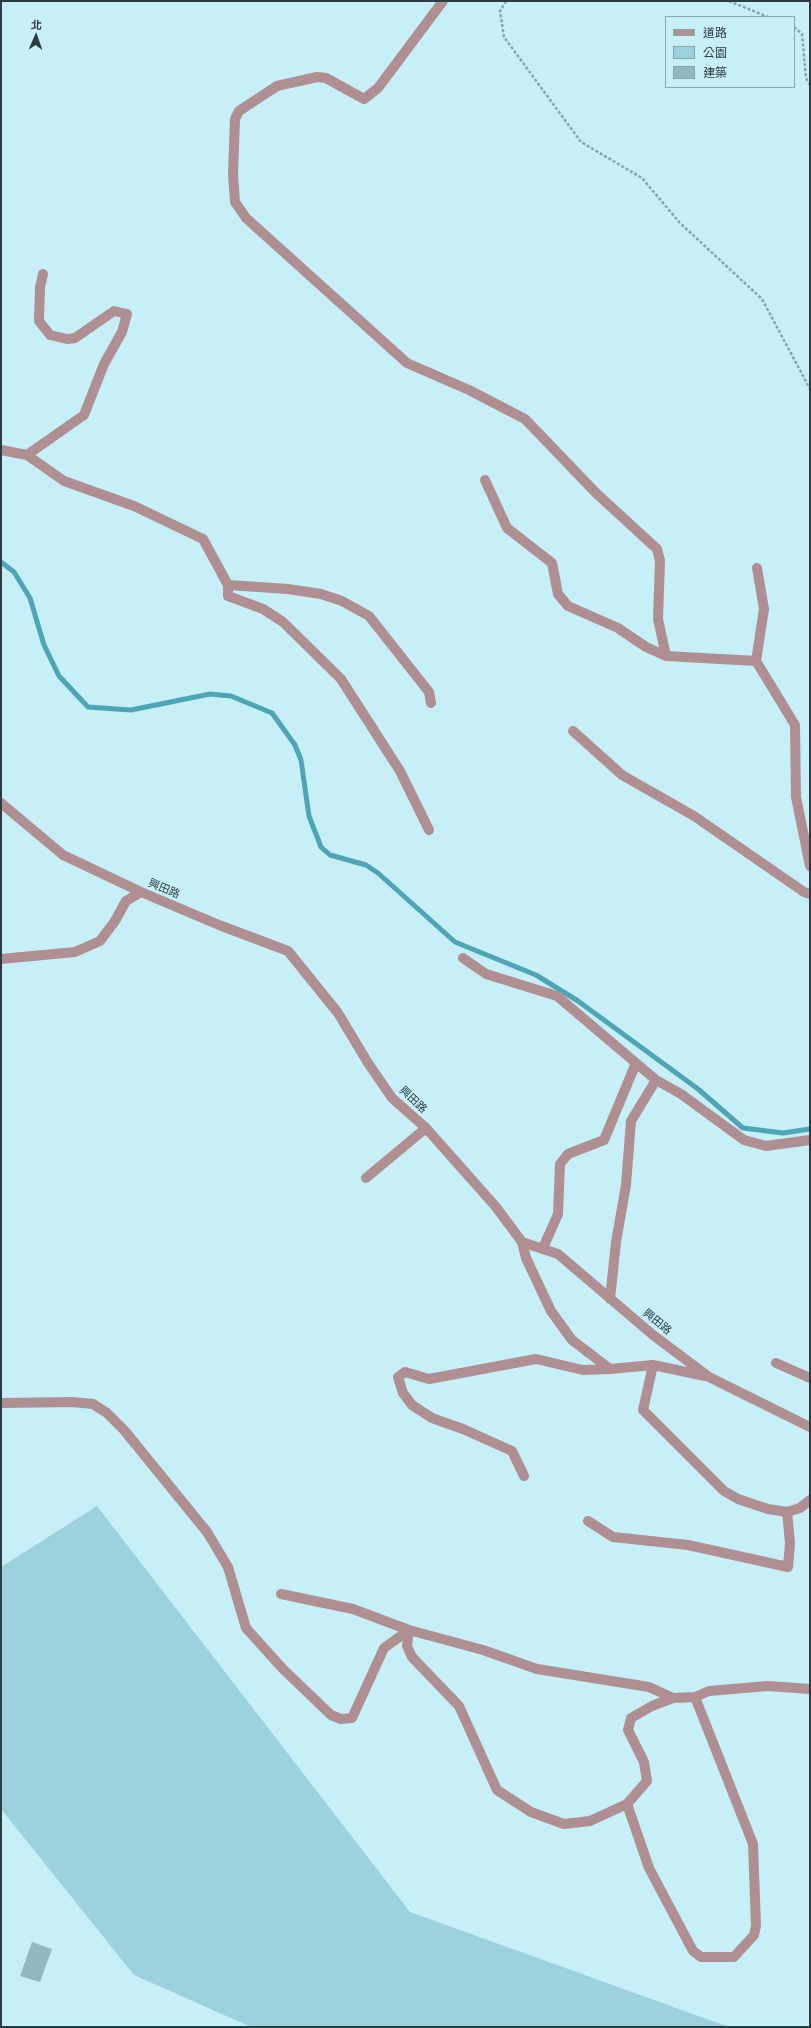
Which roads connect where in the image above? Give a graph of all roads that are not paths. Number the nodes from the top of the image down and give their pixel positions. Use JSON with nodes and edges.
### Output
{"nodes":[{"id":1,"x":443,"y":1,"type":"edge"},
{"id":2,"x":43,"y":274,"type":"dead end"},
{"id":3,"x":1,"y":450,"type":"edge"},
{"id":4,"x":27,"y":455,"type":"junction"},
{"id":5,"x":486,"y":480,"type":"dead end"},
{"id":6,"x":757,"y":568,"type":"dead end"},
{"id":7,"x":228,"y":585,"type":"junction"},
{"id":8,"x":666,"y":656,"type":"junction"},
{"id":9,"x":756,"y":661,"type":"junction"},
{"id":10,"x":431,"y":703,"type":"dead end"},
{"id":11,"x":573,"y":731,"type":"dead end"},
{"id":12,"x":1,"y":803,"type":"edge"},
{"id":13,"x":429,"y":830,"type":"dead end"},
{"id":14,"x":810,"y":866,"type":"edge"},
{"id":15,"x":141,"y":892,"type":"junction"},
{"id":16,"x":810,"y":894,"type":"edge"},
{"id":17,"x":463,"y":958,"type":"dead end"},
{"id":18,"x":1,"y":959,"type":"edge"},
{"id":19,"x":636,"y":1063,"type":"junction"},
{"id":20,"x":656,"y":1080,"type":"junction"},
{"id":21,"x":426,"y":1128,"type":"junction"},
{"id":22,"x":810,"y":1140,"type":"edge"},
{"id":23,"x":366,"y":1178,"type":"dead end"},
{"id":24,"x":522,"y":1242,"type":"junction"},
{"id":25,"x":543,"y":1248,"type":"junction"},
{"id":26,"x":610,"y":1299,"type":"junction"},
{"id":27,"x":776,"y":1363,"type":"dead end"},
{"id":28,"x":654,"y":1365,"type":"junction"},
{"id":29,"x":610,"y":1369,"type":"junction"},
{"id":30,"x":709,"y":1377,"type":"junction"},
{"id":31,"x":810,"y":1378,"type":"edge"},
{"id":32,"x":1,"y":1403,"type":"edge"},
{"id":33,"x":810,"y":1427,"type":"edge"},
{"id":34,"x":524,"y":1476,"type":"dead end"},
{"id":35,"x":810,"y":1500,"type":"edge"},
{"id":36,"x":787,"y":1512,"type":"junction"},
{"id":37,"x":588,"y":1521,"type":"dead end"},
{"id":38,"x":281,"y":1594,"type":"dead end"},
{"id":39,"x":409,"y":1630,"type":"junction"},
{"id":40,"x":810,"y":1689,"type":"edge"},
{"id":41,"x":695,"y":1697,"type":"junction"},
{"id":42,"x":673,"y":1698,"type":"junction"},
{"id":43,"x":627,"y":1804,"type":"junction"}],
"edges":[{"from":1,"to":8,"type":"street"},
{"from":2,"to":4,"type":"street"},
{"from":3,"to":4,"type":"street"},
{"from":4,"to":7,"type":"street"},
{"from":5,"to":8,"type":"street"},
{"from":6,"to":9,"type":"street"},
{"from":7,"to":10,"type":"street"},
{"from":7,"to":13,"type":"street"},
{"from":8,"to":9,"type":"street"},
{"from":9,"to":14,"type":"street"},
{"from":11,"to":16,"type":"street"},
{"from":12,"to":15,"type":"street","name":"興田路"},
{"from":15,"to":18,"type":"street"},
{"from":15,"to":21,"type":"street","name":"興田路"},
{"from":17,"to":19,"type":"street"},
{"from":19,"to":20,"type":"street"},
{"from":19,"to":25,"type":"street"},
{"from":20,"to":22,"type":"street"},
{"from":20,"to":26,"type":"street"},
{"from":21,"to":23,"type":"street"},
{"from":21,"to":24,"type":"street","name":"興田路"},
{"from":24,"to":25,"type":"street","name":"興田路"},
{"from":24,"to":29,"type":"street"},
{"from":25,"to":26,"type":"street","name":"興田路"},
{"from":26,"to":30,"type":"street","name":"興田路"},
{"from":27,"to":31,"type":"street"},
{"from":28,"to":29,"type":"street"},
{"from":28,"to":30,"type":"street"},
{"from":28,"to":36,"type":"street"},
{"from":29,"to":34,"type":"street"},
{"from":30,"to":33,"type":"street","name":"興田路"},
{"from":32,"to":39,"type":"street"},
{"from":35,"to":36,"type":"street"},
{"from":36,"to":37,"type":"street"},
{"from":38,"to":39,"type":"street"},
{"from":39,"to":42,"type":"street"},
{"from":39,"to":43,"type":"street"},
{"from":40,"to":41,"type":"street"},
{"from":41,"to":42,"type":"street"},
{"from":41,"to":43,"type":"street"},
{"from":42,"to":43,"type":"street"}]}
